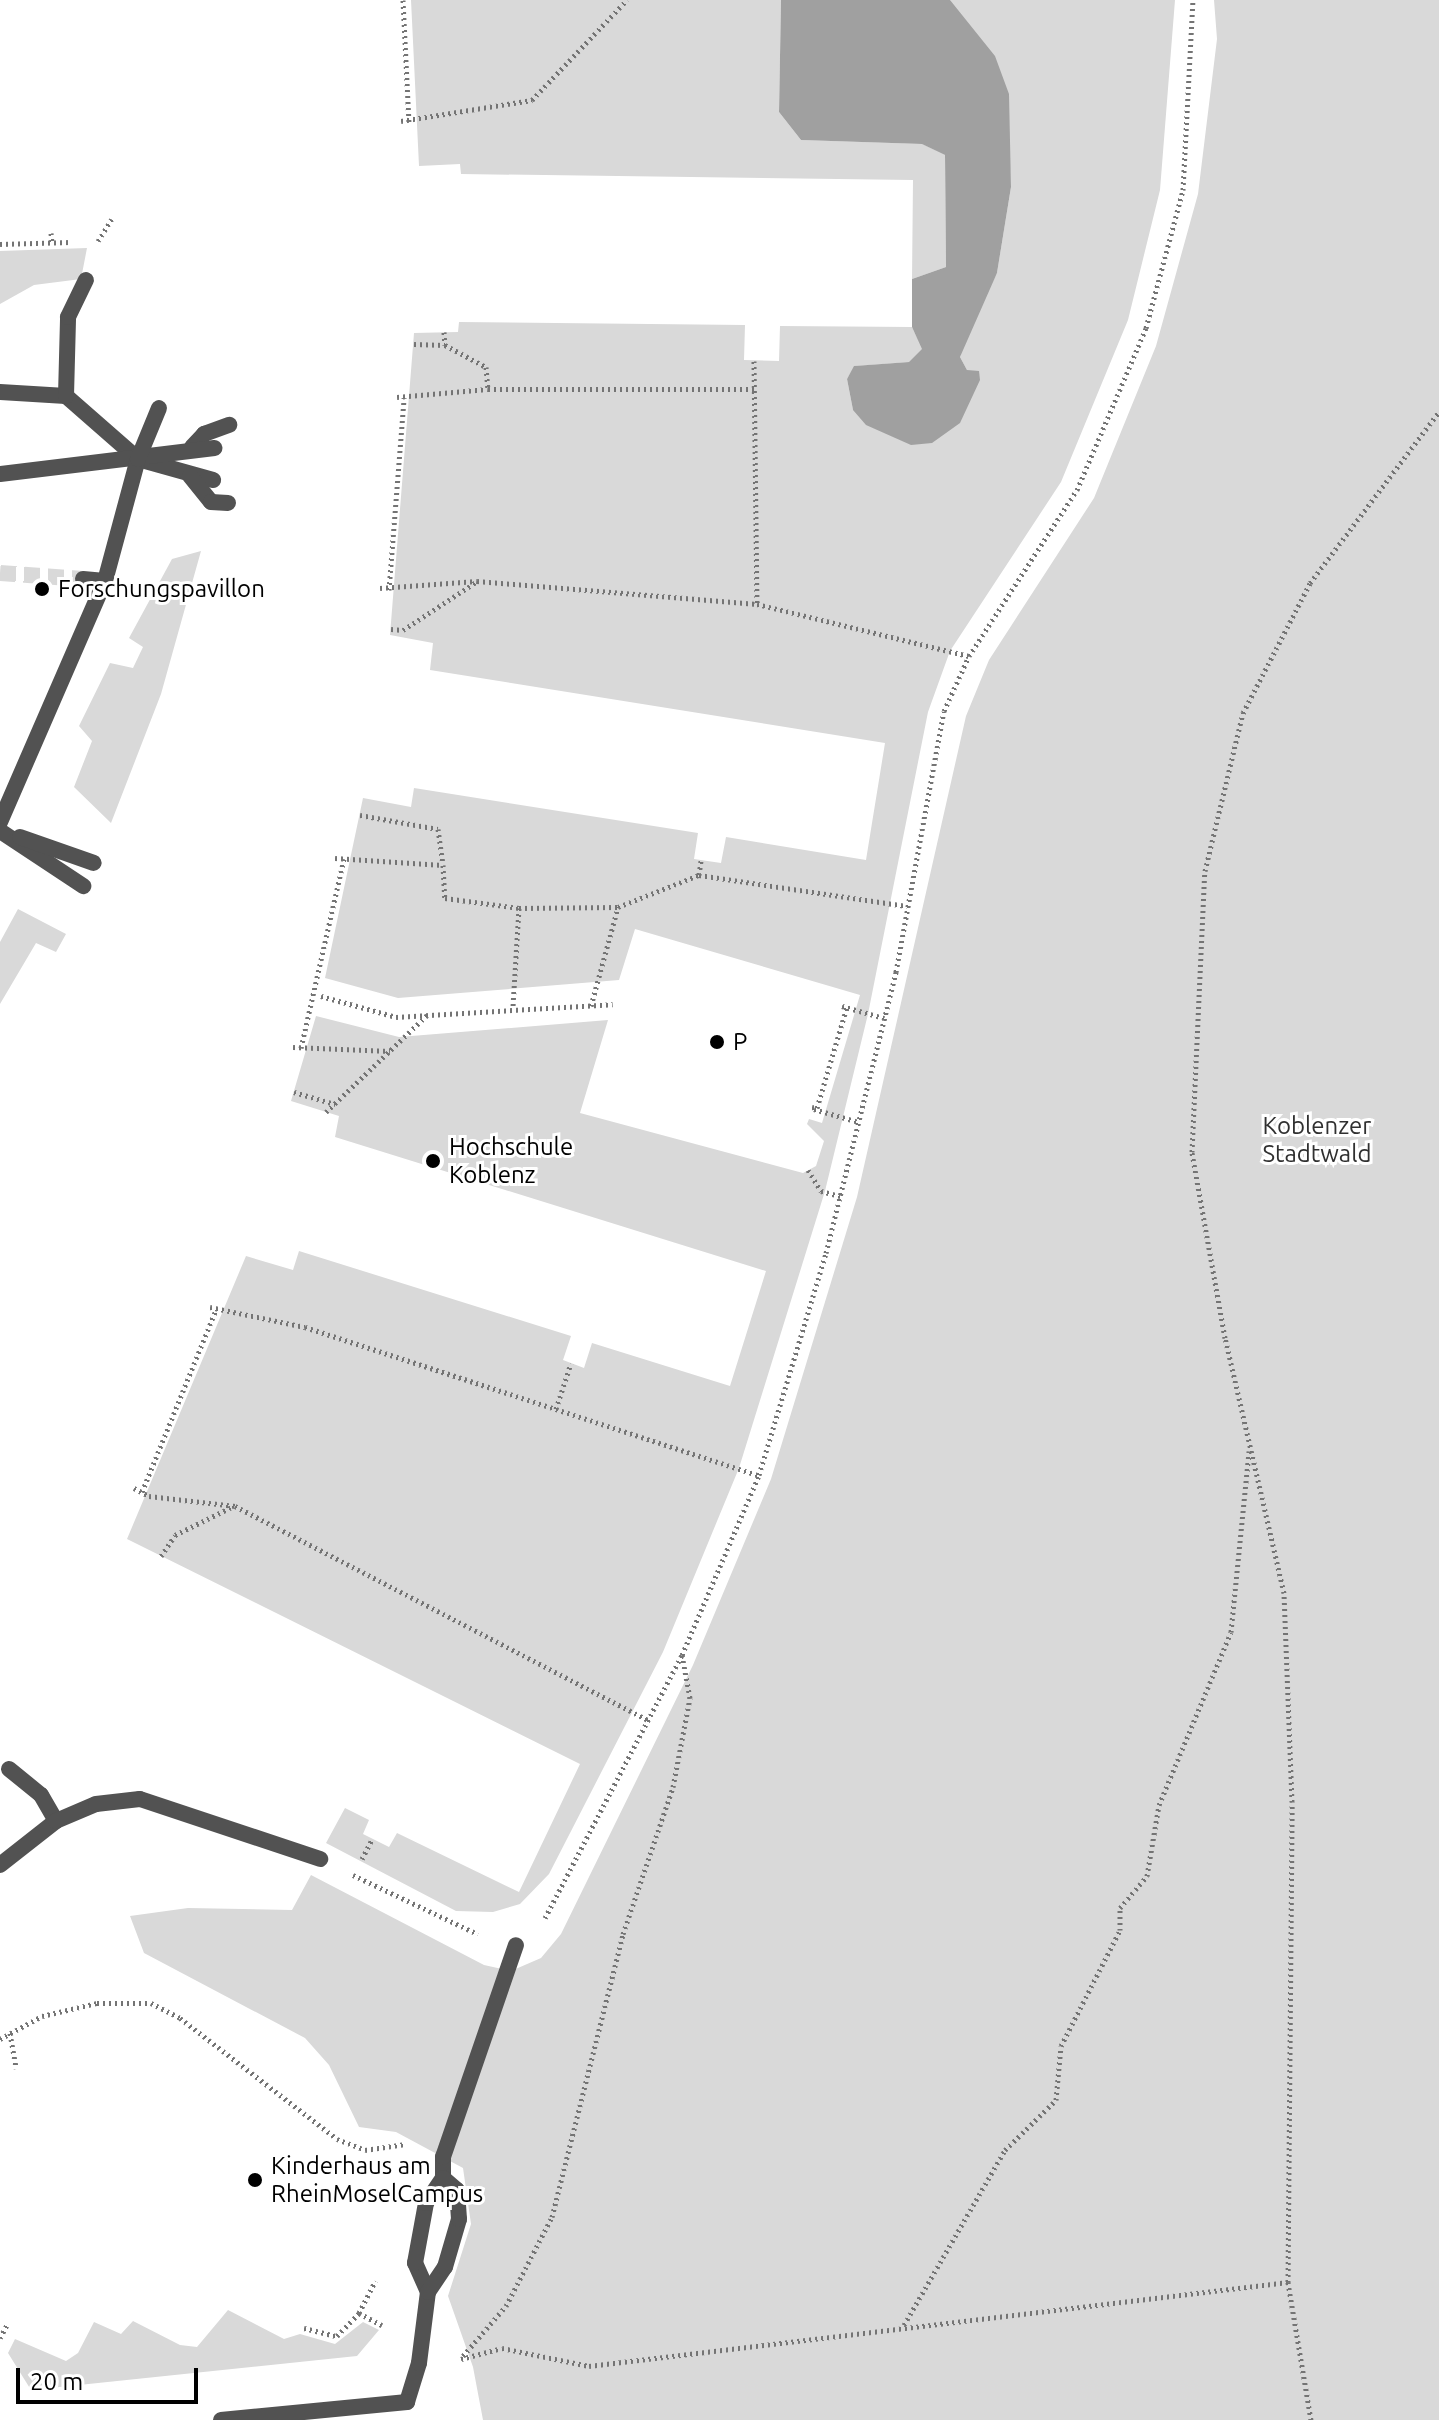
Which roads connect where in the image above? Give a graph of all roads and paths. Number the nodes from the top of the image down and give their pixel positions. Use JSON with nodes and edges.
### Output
{"nodes":[{"id":1,"x":403,"y":0,"type":"edge"},
{"id":2,"x":627,"y":0,"type":"edge"},
{"id":3,"x":1193,"y":0,"type":"edge"},
{"id":4,"x":401,"y":121,"type":"dead end"},
{"id":5,"x":409,"y":122,"type":"junction"},
{"id":6,"x":112,"y":219,"type":"dead end"},
{"id":7,"x":51,"y":233,"type":"dead end"},
{"id":8,"x":52,"y":243,"type":"junction"},
{"id":9,"x":0,"y":244,"type":"edge"},
{"id":10,"x":86,"y":280,"type":"dead end"},
{"id":11,"x":444,"y":332,"type":"dead end"},
{"id":12,"x":414,"y":344,"type":"dead end"},
{"id":13,"x":445,"y":345,"type":"junction"},
{"id":14,"x":754,"y":361,"type":"dead end"},
{"id":15,"x":488,"y":389,"type":"junction"},
{"id":16,"x":755,"y":389,"type":"junction"},
{"id":17,"x":0,"y":392,"type":"edge"},
{"id":18,"x":66,"y":396,"type":"junction"},
{"id":19,"x":397,"y":397,"type":"dead end"},
{"id":20,"x":404,"y":398,"type":"junction"},
{"id":21,"x":159,"y":408,"type":"dead end"},
{"id":22,"x":1439,"y":412,"type":"edge"},
{"id":23,"x":229,"y":425,"type":"dead end"},
{"id":24,"x":192,"y":447,"type":"junction"},
{"id":25,"x":214,"y":448,"type":"dead end"},
{"id":26,"x":138,"y":459,"type":"junction"},
{"id":27,"x":0,"y":474,"type":"edge"},
{"id":28,"x":190,"y":476,"type":"junction"},
{"id":29,"x":213,"y":480,"type":"dead end"},
{"id":30,"x":228,"y":503,"type":"dead end"},
{"id":31,"x":83,"y":579,"type":"tunnel mouth"},
{"id":32,"x":105,"y":581,"type":"junction"},
{"id":33,"x":477,"y":581,"type":"junction"},
{"id":34,"x":380,"y":588,"type":"dead end"},
{"id":35,"x":389,"y":590,"type":"junction"},
{"id":36,"x":757,"y":604,"type":"junction"},
{"id":37,"x":391,"y":629,"type":"dead end"},
{"id":38,"x":969,"y":656,"type":"junction"},
{"id":39,"x":360,"y":815,"type":"dead end"},
{"id":40,"x":0,"y":822,"type":"edge"},
{"id":41,"x":0,"y":831,"type":"edge"},
{"id":42,"x":335,"y":858,"type":"dead end"},
{"id":43,"x":344,"y":859,"type":"junction"},
{"id":44,"x":701,"y":860,"type":"dead end"},
{"id":45,"x":94,"y":863,"type":"dead end"},
{"id":46,"x":443,"y":865,"type":"junction"},
{"id":47,"x":699,"y":875,"type":"junction"},
{"id":48,"x":83,"y":886,"type":"dead end"},
{"id":49,"x":907,"y":906,"type":"junction"},
{"id":50,"x":618,"y":907,"type":"junction"},
{"id":51,"x":519,"y":908,"type":"junction"},
{"id":52,"x":321,"y":996,"type":"dead end"},
{"id":53,"x":613,"y":1004,"type":"dead end"},
{"id":54,"x":591,"y":1006,"type":"junction"},
{"id":55,"x":513,"y":1007,"type":"junction"},
{"id":56,"x":427,"y":1014,"type":"junction"},
{"id":57,"x":884,"y":1018,"type":"junction"},
{"id":58,"x":293,"y":1047,"type":"dead end"},
{"id":59,"x":301,"y":1048,"type":"junction"},
{"id":60,"x":390,"y":1051,"type":"junction"},
{"id":61,"x":294,"y":1092,"type":"dead end"},
{"id":62,"x":335,"y":1104,"type":"junction"},
{"id":63,"x":326,"y":1112,"type":"dead end"},
{"id":64,"x":859,"y":1122,"type":"junction"},
{"id":65,"x":808,"y":1170,"type":"dead end"},
{"id":66,"x":840,"y":1196,"type":"junction"},
{"id":67,"x":571,"y":1363,"type":"dead end"},
{"id":68,"x":556,"y":1409,"type":"junction"},
{"id":69,"x":1250,"y":1446,"type":"junction"},
{"id":70,"x":759,"y":1475,"type":"junction"},
{"id":71,"x":134,"y":1488,"type":"dead end"},
{"id":72,"x":142,"y":1492,"type":"junction"},
{"id":73,"x":235,"y":1506,"type":"junction"},
{"id":74,"x":161,"y":1556,"type":"dead end"},
{"id":75,"x":682,"y":1655,"type":"junction"},
{"id":76,"x":648,"y":1720,"type":"junction"},
{"id":77,"x":9,"y":1769,"type":"dead end"},
{"id":78,"x":56,"y":1821,"type":"junction"},
{"id":79,"x":320,"y":1859,"type":"joint"},
{"id":80,"x":0,"y":1865,"type":"edge"},
{"id":81,"x":516,"y":1945,"type":"junction"},
{"id":82,"x":10,"y":2033,"type":"junction"},
{"id":83,"x":0,"y":2039,"type":"edge"},
{"id":84,"x":16,"y":2068,"type":"dead end"},
{"id":85,"x":442,"y":2171,"type":"junction"},
{"id":86,"x":375,"y":2281,"type":"dead end"},
{"id":87,"x":1288,"y":2282,"type":"junction"},
{"id":88,"x":428,"y":2292,"type":"junction"},
{"id":89,"x":359,"y":2313,"type":"junction"},
{"id":90,"x":7,"y":2325,"type":"dead end"},
{"id":91,"x":383,"y":2325,"type":"dead end"},
{"id":92,"x":904,"y":2325,"type":"junction"},
{"id":93,"x":304,"y":2328,"type":"dead end"},
{"id":94,"x":0,"y":2338,"type":"edge"},
{"id":95,"x":221,"y":2420,"type":"edge"},
{"id":96,"x":1311,"y":2420,"type":"edge"}],
"edges":[{"from":1,"to":5,"type":"path"},
{"from":2,"to":5,"type":"path"},
{"from":3,"to":38,"type":"path"},
{"from":4,"to":5,"type":"path"},
{"from":6,"to":8,"type":"path"},
{"from":7,"to":8,"type":"path"},
{"from":8,"to":9,"type":"path"},
{"from":10,"to":18,"type":"street"},
{"from":11,"to":13,"type":"path"},
{"from":12,"to":13,"type":"path"},
{"from":13,"to":15,"type":"path"},
{"from":14,"to":16,"type":"path"},
{"from":15,"to":16,"type":"path"},
{"from":15,"to":20,"type":"path"},
{"from":16,"to":36,"type":"path"},
{"from":17,"to":18,"type":"street"},
{"from":18,"to":26,"type":"street"},
{"from":19,"to":20,"type":"path"},
{"from":20,"to":35,"type":"path"},
{"from":21,"to":26,"type":"street"},
{"from":22,"to":69,"type":"path"},
{"from":23,"to":24,"type":"street"},
{"from":24,"to":25,"type":"street"},
{"from":24,"to":26,"type":"street"},
{"from":26,"to":27,"type":"street"},
{"from":26,"to":28,"type":"street"},
{"from":26,"to":32,"type":"street"},
{"from":28,"to":29,"type":"street"},
{"from":28,"to":30,"type":"street"},
{"from":31,"to":32,"type":"street"},
{"from":32,"to":40,"type":"street"},
{"from":33,"to":35,"type":"path"},
{"from":33,"to":36,"type":"path"},
{"from":33,"to":37,"type":"path"},
{"from":34,"to":35,"type":"path"},
{"from":36,"to":38,"type":"path"},
{"from":38,"to":49,"type":"path"},
{"from":39,"to":46,"type":"path"},
{"from":41,"to":45,"type":"street"},
{"from":41,"to":48,"type":"street"},
{"from":42,"to":43,"type":"path"},
{"from":43,"to":46,"type":"path"},
{"from":43,"to":59,"type":"path"},
{"from":44,"to":47,"type":"path"},
{"from":46,"to":51,"type":"path"},
{"from":47,"to":49,"type":"path"},
{"from":47,"to":50,"type":"path"},
{"from":49,"to":57,"type":"path"},
{"from":50,"to":51,"type":"path"},
{"from":50,"to":54,"type":"path"},
{"from":51,"to":55,"type":"path"},
{"from":52,"to":56,"type":"path"},
{"from":53,"to":54,"type":"path"},
{"from":54,"to":55,"type":"path"},
{"from":55,"to":56,"type":"path"},
{"from":56,"to":60,"type":"path"},
{"from":57,"to":64,"type":"path"},
{"from":57,"to":64,"type":"path"},
{"from":58,"to":59,"type":"path"},
{"from":59,"to":60,"type":"path"},
{"from":60,"to":62,"type":"path"},
{"from":61,"to":62,"type":"path"},
{"from":62,"to":63,"type":"path"},
{"from":64,"to":66,"type":"path"},
{"from":65,"to":66,"type":"path"},
{"from":66,"to":70,"type":"path"},
{"from":67,"to":68,"type":"path"},
{"from":68,"to":70,"type":"path"},
{"from":68,"to":72,"type":"path"},
{"from":69,"to":87,"type":"path"},
{"from":69,"to":92,"type":"path"},
{"from":70,"to":75,"type":"path"},
{"from":71,"to":72,"type":"path"},
{"from":72,"to":73,"type":"path"},
{"from":73,"to":74,"type":"path"},
{"from":73,"to":76,"type":"path"},
{"from":75,"to":76,"type":"path"},
{"from":75,"to":92,"type":"path"},
{"from":76,"to":81,"type":"path"},
{"from":77,"to":78,"type":"street"},
{"from":78,"to":79,"type":"street"},
{"from":78,"to":80,"type":"street"},
{"from":79,"to":81,"type":"path"},
{"from":81,"to":85,"type":"street"},
{"from":82,"to":83,"type":"path"},
{"from":82,"to":84,"type":"path"},
{"from":82,"to":85,"type":"path"},
{"from":85,"to":88,"type":"street"},
{"from":85,"to":88,"type":"street"},
{"from":86,"to":89,"type":"path"},
{"from":87,"to":92,"type":"path"},
{"from":87,"to":96,"type":"path"},
{"from":88,"to":95,"type":"street"},
{"from":89,"to":91,"type":"path"},
{"from":89,"to":93,"type":"path"},
{"from":90,"to":94,"type":"path"}]}
